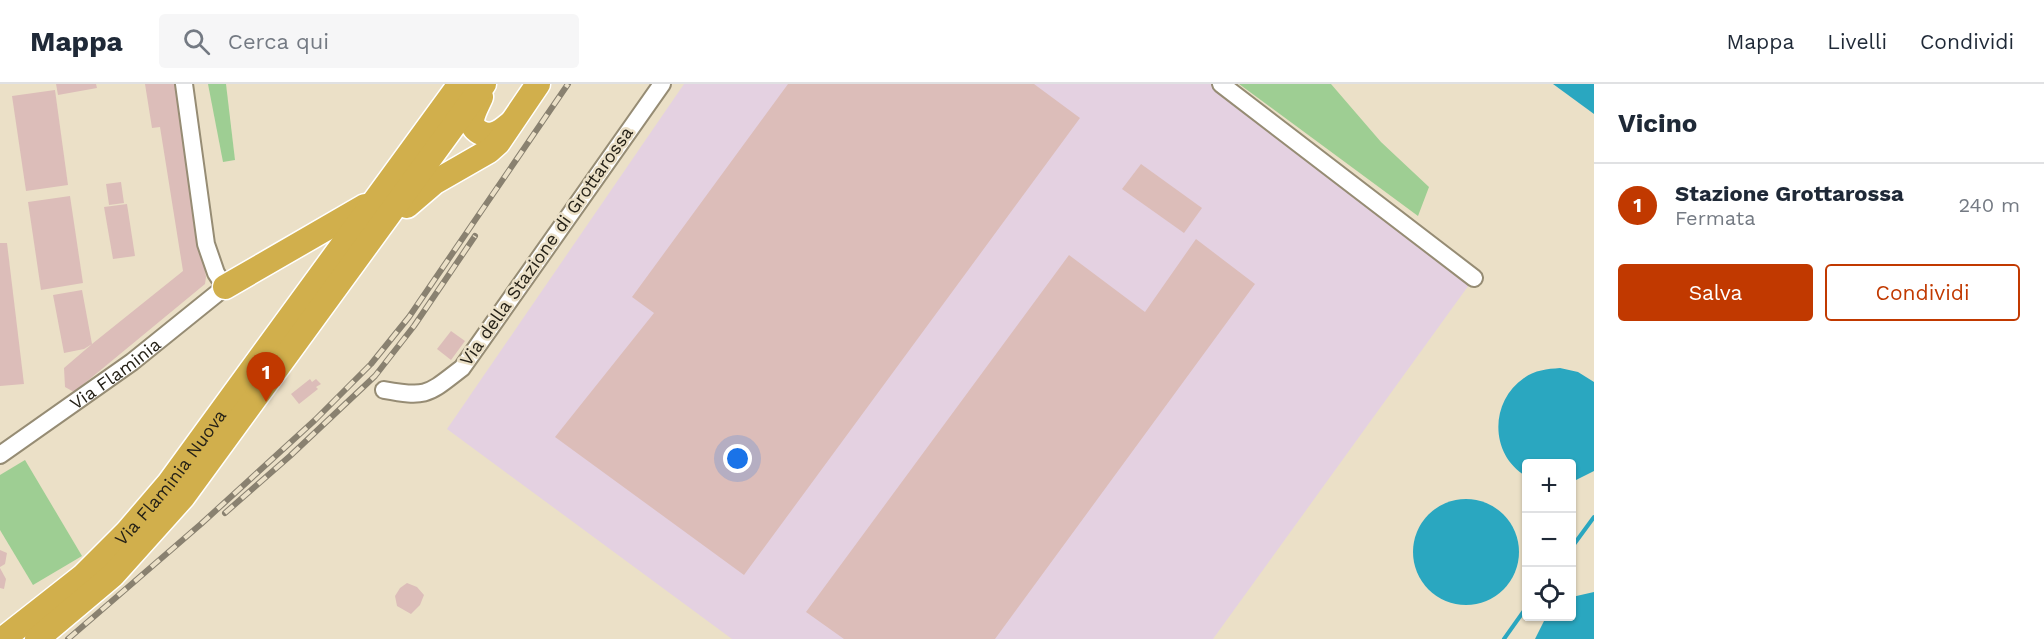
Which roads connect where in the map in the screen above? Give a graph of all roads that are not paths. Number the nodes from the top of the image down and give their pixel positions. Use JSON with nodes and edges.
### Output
{"nodes":[{"id":1,"x":184,"y":84,"type":"edge"},
{"id":2,"x":460,"y":84,"type":"edge"},
{"id":3,"x":485,"y":84,"type":"edge"},
{"id":4,"x":538,"y":84,"type":"edge"},
{"id":5,"x":662,"y":84,"type":"edge"},
{"id":6,"x":1221,"y":84,"type":"edge"},
{"id":7,"x":517,"y":117,"type":"junction"},
{"id":8,"x":372,"y":202,"type":"junction"},
{"id":9,"x":363,"y":249,"type":"junction"},
{"id":10,"x":1474,"y":279,"type":"dead end"},
{"id":11,"x":225,"y":287,"type":"junction"},
{"id":12,"x":384,"y":390,"type":"dead end"},
{"id":13,"x":0,"y":455,"type":"edge"},
{"id":14,"x":3,"y":639,"type":"edge"},
{"id":15,"x":37,"y":639,"type":"edge"}],
"edges":[{"from":1,"to":11,"type":"street"},
{"from":2,"to":8,"type":"highway"},
{"from":3,"to":7,"type":"highway"},
{"from":3,"to":9,"type":"highway"},
{"from":4,"to":7,"type":"highway"},
{"from":5,"to":12,"type":"street","name":"Via della Stazione di Grottarossa"},
{"from":6,"to":10,"type":"street"},
{"from":7,"to":9,"type":"highway"},
{"from":8,"to":11,"type":"highway"},
{"from":8,"to":14,"type":"highway","name":"Via Flaminia Nuova"},
{"from":9,"to":15,"type":"highway","name":"Via Flaminia Nuova"},
{"from":11,"to":13,"type":"street","name":"Via Flaminia"}]}
